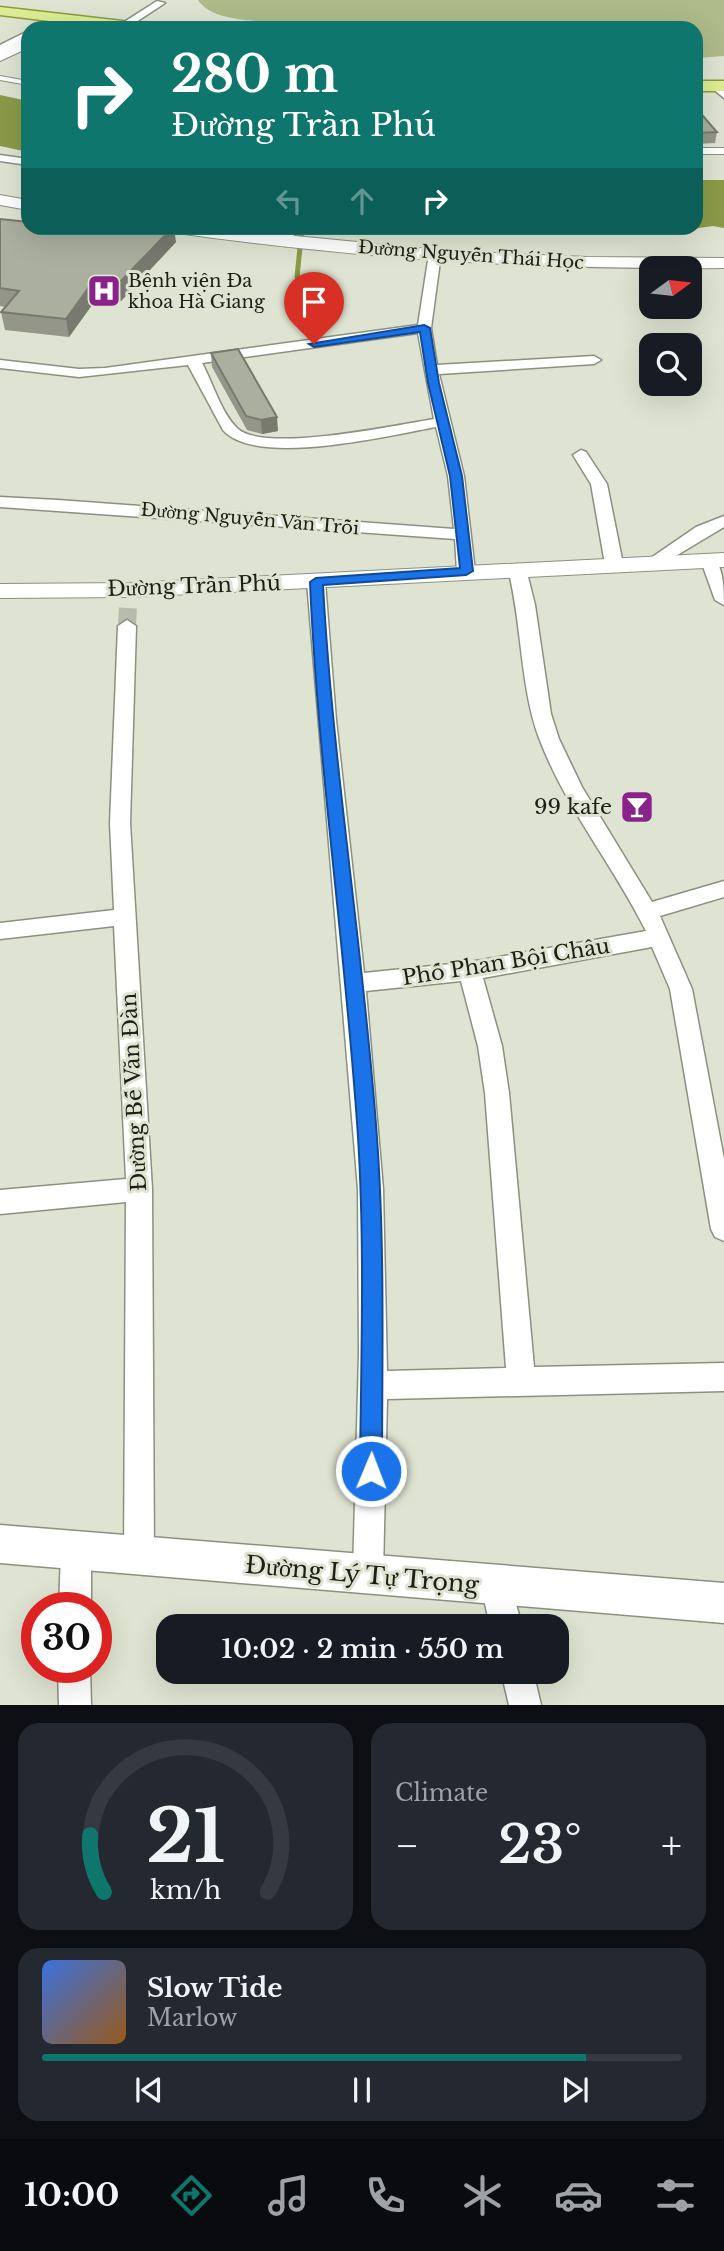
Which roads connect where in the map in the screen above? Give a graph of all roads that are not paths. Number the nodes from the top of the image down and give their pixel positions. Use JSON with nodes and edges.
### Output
{"nodes":[{"id":1,"x":160,"y":3,"type":"dead end"},
{"id":2,"x":0,"y":11,"type":"edge"},
{"id":3,"x":63,"y":21,"type":"edge"},
{"id":4,"x":132,"y":21,"type":"edge"},
{"id":5,"x":21,"y":38,"type":"edge"},
{"id":6,"x":21,"y":46,"type":"edge"},
{"id":7,"x":0,"y":49,"type":"edge"},
{"id":8,"x":0,"y":57,"type":"edge"},
{"id":9,"x":0,"y":78,"type":"edge"},
{"id":10,"x":21,"y":82,"type":"edge"},
{"id":11,"x":703,"y":87,"type":"edge"},
{"id":12,"x":721,"y":89,"type":"edge"},
{"id":13,"x":724,"y":151,"type":"edge"},
{"id":14,"x":703,"y":152,"type":"edge"},
{"id":15,"x":0,"y":158,"type":"edge"},
{"id":16,"x":21,"y":161,"type":"edge"},
{"id":17,"x":0,"y":200,"type":"edge"},
{"id":18,"x":21,"y":204,"type":"edge"},
{"id":19,"x":263,"y":235,"type":"edge"},
{"id":20,"x":288,"y":237,"type":"edge"},
{"id":21,"x":435,"y":254,"type":"junction"},
{"id":22,"x":724,"y":263,"type":"edge"},
{"id":23,"x":424,"y":328,"type":"junction"},
{"id":24,"x":594,"y":360,"type":"dead end"},
{"id":25,"x":194,"y":362,"type":"junction"},
{"id":26,"x":0,"y":364,"type":"edge"},
{"id":27,"x":431,"y":370,"type":"junction"},
{"id":28,"x":442,"y":422,"type":"junction"},
{"id":29,"x":581,"y":455,"type":"dead end"},
{"id":30,"x":0,"y":502,"type":"edge"},
{"id":31,"x":724,"y":521,"type":"edge"},
{"id":32,"x":463,"y":534,"type":"junction"},
{"id":33,"x":716,"y":561,"type":"edge"},
{"id":34,"x":653,"y":562,"type":"junction"},
{"id":35,"x":614,"y":564,"type":"junction"},
{"id":36,"x":517,"y":569,"type":"junction"},
{"id":37,"x":466,"y":571,"type":"junction"},
{"id":38,"x":316,"y":582,"type":"junction"},
{"id":39,"x":0,"y":592,"type":"edge"},
{"id":40,"x":724,"y":600,"type":"edge"},
{"id":41,"x":128,"y":607,"type":"junction"},
{"id":42,"x":724,"y":889,"type":"edge"},
{"id":43,"x":647,"y":912,"type":"junction"},
{"id":44,"x":124,"y":917,"type":"junction"},
{"id":45,"x":0,"y":931,"type":"edge"},
{"id":46,"x":660,"y":937,"type":"junction"},
{"id":47,"x":471,"y":971,"type":"junction"},
{"id":48,"x":352,"y":983,"type":"junction"},
{"id":49,"x":718,"y":1164,"type":"edge"},
{"id":50,"x":139,"y":1189,"type":"junction"},
{"id":51,"x":0,"y":1202,"type":"edge"},
{"id":52,"x":724,"y":1228,"type":"edge"},
{"id":53,"x":724,"y":1377,"type":"edge"},
{"id":54,"x":521,"y":1381,"type":"junction"},
{"id":55,"x":373,"y":1385,"type":"junction"},
{"id":56,"x":0,"y":1544,"type":"edge"},
{"id":57,"x":76,"y":1553,"type":"junction"},
{"id":58,"x":139,"y":1559,"type":"junction"},
{"id":59,"x":368,"y":1573,"type":"junction"},
{"id":60,"x":497,"y":1586,"type":"junction"},
{"id":61,"x":75,"y":1592,"type":"edge"},
{"id":62,"x":724,"y":1603,"type":"edge"},
{"id":63,"x":503,"y":1614,"type":"edge"},
{"id":64,"x":74,"y":1683,"type":"edge"},
{"id":65,"x":520,"y":1684,"type":"edge"},
{"id":66,"x":75,"y":1705,"type":"edge"},
{"id":67,"x":525,"y":1705,"type":"edge"}],
"edges":[{"from":1,"to":4,"type":"street"},
{"from":2,"to":3,"type":"main road"},
{"from":5,"to":7,"type":"street"},
{"from":6,"to":8,"type":"main road"},
{"from":9,"to":10,"type":"street"},
{"from":11,"to":12,"type":"main road"},
{"from":13,"to":14,"type":"street"},
{"from":15,"to":16,"type":"street"},
{"from":17,"to":18,"type":"main road"},
{"from":19,"to":20,"type":"main road","name":"Đường Nguyễn Thái Học"},
{"from":20,"to":21,"type":"main road","name":"Đường Nguyễn Thái Học"},
{"from":21,"to":22,"type":"main road","name":"Đường Nguyễn Thái Học"},
{"from":21,"to":23,"type":"street"},
{"from":23,"to":25,"type":"street"},
{"from":23,"to":27,"type":"street"},
{"from":24,"to":27,"type":"street"},
{"from":25,"to":26,"type":"street"},
{"from":25,"to":28,"type":"street"},
{"from":27,"to":28,"type":"street"},
{"from":28,"to":32,"type":"street"},
{"from":29,"to":35,"type":"street"},
{"from":30,"to":32,"type":"street","name":"Đường Nguyễn Văn Trỗi"},
{"from":31,"to":34,"type":"street"},
{"from":32,"to":37,"type":"street"},
{"from":33,"to":34,"type":"main road","name":"Đường Trần Phú"},
{"from":33,"to":40,"type":"street"},
{"from":34,"to":35,"type":"main road","name":"Đường Trần Phú"},
{"from":35,"to":36,"type":"main road","name":"Đường Trần Phú"},
{"from":36,"to":37,"type":"main road","name":"Đường Trần Phú"},
{"from":36,"to":43,"type":"street"},
{"from":37,"to":38,"type":"main road","name":"Đường Trần Phú"},
{"from":38,"to":41,"type":"main road","name":"Đường Trần Phú"},
{"from":38,"to":48,"type":"street"},
{"from":39,"to":41,"type":"main road","name":"Đường Trần Phú"},
{"from":41,"to":44,"type":"street","name":"Đường Bế Văn Đàn"},
{"from":42,"to":43,"type":"street"},
{"from":43,"to":46,"type":"street"},
{"from":44,"to":45,"type":"street"},
{"from":44,"to":50,"type":"street","name":"Đường Bế Văn Đàn"},
{"from":46,"to":47,"type":"street","name":"Phố Phan Bội Châu"},
{"from":46,"to":49,"type":"street"},
{"from":47,"to":48,"type":"street","name":"Phố Phan Bội Châu"},
{"from":47,"to":54,"type":"street"},
{"from":48,"to":55,"type":"street"},
{"from":49,"to":52,"type":"street"},
{"from":50,"to":51,"type":"street"},
{"from":50,"to":58,"type":"street","name":"Đường Bế Văn Đàn"},
{"from":53,"to":54,"type":"street"},
{"from":54,"to":55,"type":"street"},
{"from":55,"to":59,"type":"street"},
{"from":56,"to":57,"type":"street","name":"Đường Lý Tự Trọng"},
{"from":57,"to":58,"type":"street","name":"Đường Lý Tự Trọng"},
{"from":57,"to":61,"type":"street"},
{"from":58,"to":59,"type":"street","name":"Đường Lý Tự Trọng"},
{"from":59,"to":60,"type":"street","name":"Đường Lý Tự Trọng"},
{"from":60,"to":62,"type":"street","name":"Đường Lý Tự Trọng"},
{"from":60,"to":63,"type":"street"},
{"from":64,"to":66,"type":"street"},
{"from":65,"to":67,"type":"street"}]}
